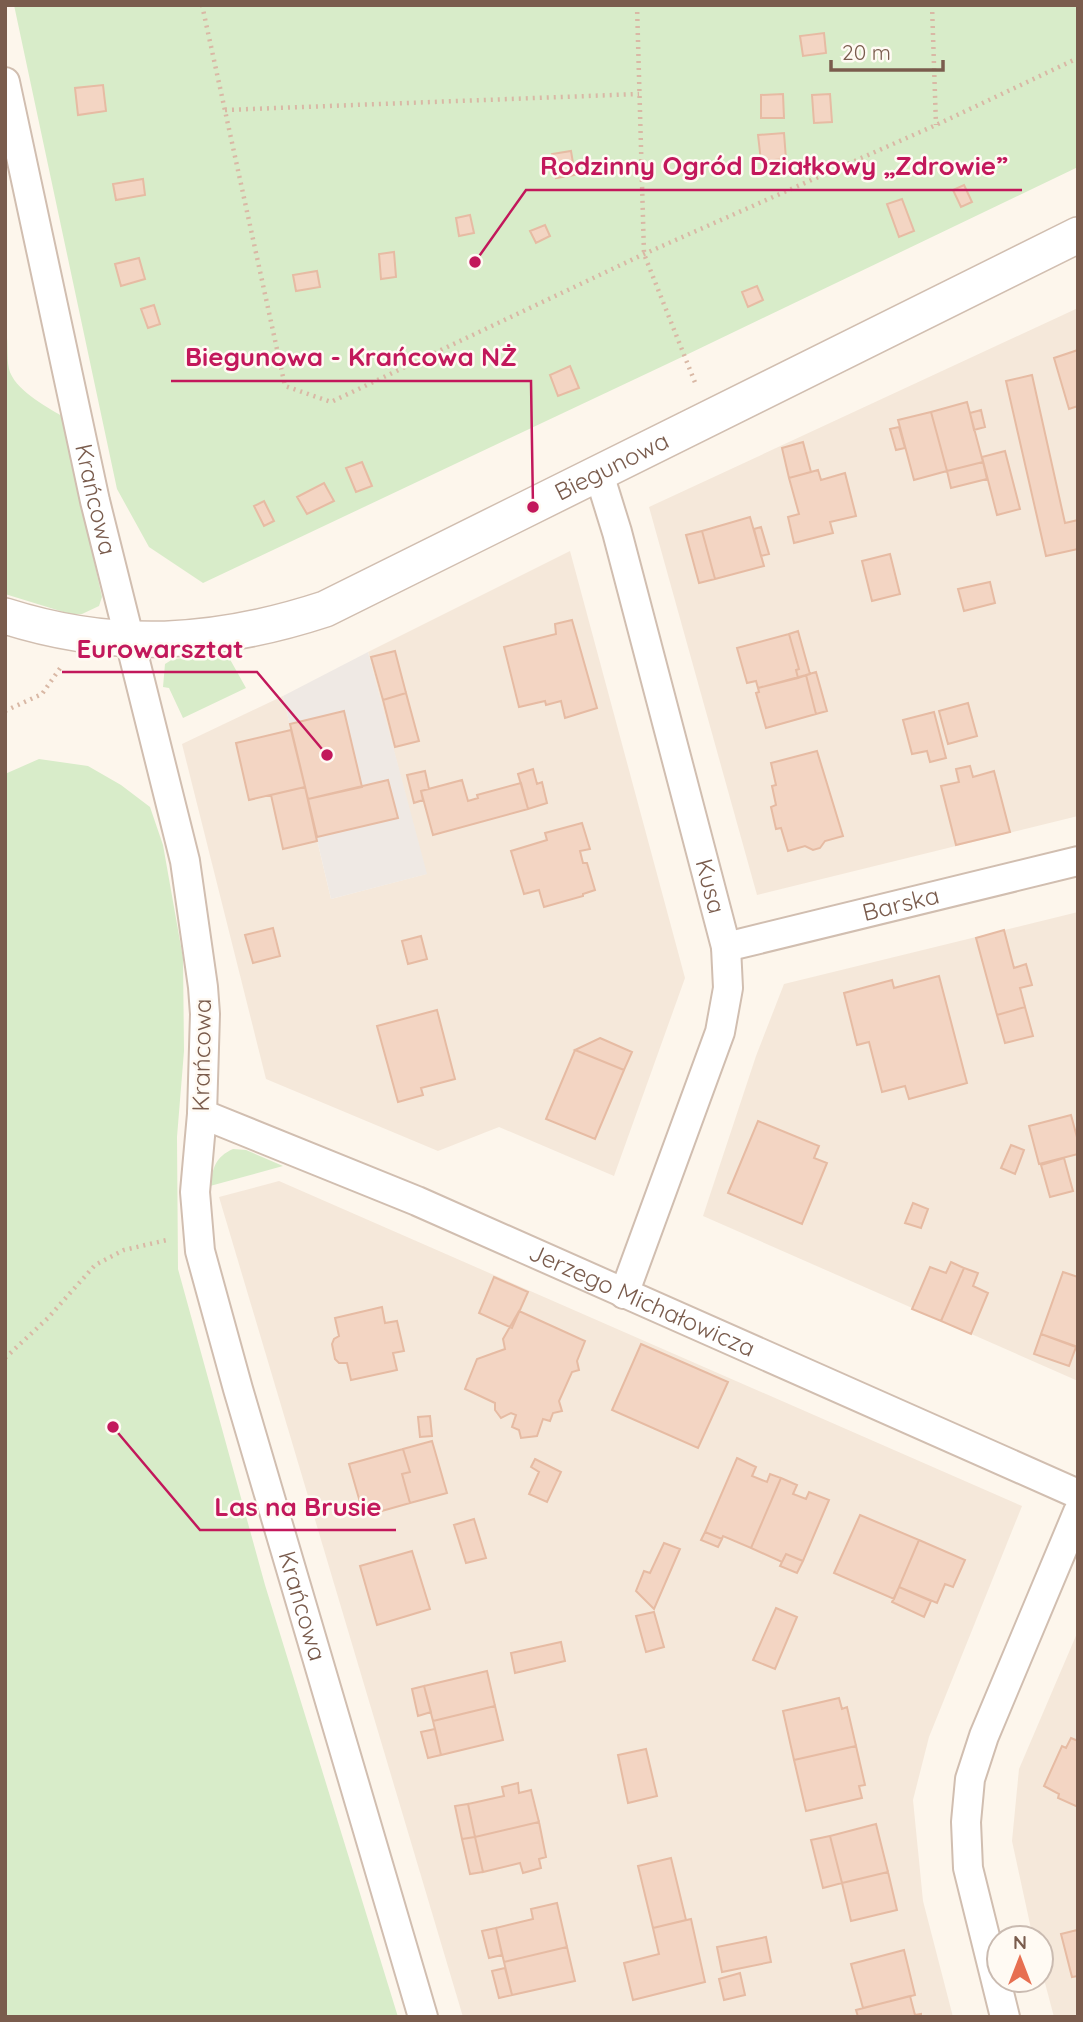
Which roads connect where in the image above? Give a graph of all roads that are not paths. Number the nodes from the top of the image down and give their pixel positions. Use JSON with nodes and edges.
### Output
{"nodes":[{"id":1,"x":5,"y":82,"type":"edge"},
{"id":2,"x":1078,"y":235,"type":"edge"},
{"id":3,"x":598,"y":474,"type":"junction"},
{"id":4,"x":5,"y":616,"type":"edge"},
{"id":5,"x":129,"y":640,"type":"junction"},
{"id":6,"x":1078,"y":861,"type":"edge"},
{"id":7,"x":726,"y":947,"type":"junction"},
{"id":8,"x":202,"y":1114,"type":"junction"},
{"id":9,"x":624,"y":1294,"type":"junction"},
{"id":10,"x":1078,"y":1494,"type":"edge"},
{"id":11,"x":1078,"y":1512,"type":"edge"},
{"id":12,"x":423,"y":2017,"type":"edge"},
{"id":13,"x":1005,"y":2017,"type":"edge"}],
"edges":[{"from":1,"to":5,"type":"street","name":"Krańcowa"},
{"from":2,"to":3,"type":"street","name":"Biegunowa"},
{"from":3,"to":5,"type":"street","name":"Biegunowa"},
{"from":3,"to":7,"type":"street","name":"Kusa"},
{"from":4,"to":5,"type":"street","name":"Biegunowa"},
{"from":5,"to":8,"type":"street","name":"Krańcowa"},
{"from":6,"to":7,"type":"street","name":"Barska"},
{"from":7,"to":9,"type":"street","name":"Kusa"},
{"from":8,"to":9,"type":"street","name":"Jerzego Michałowicza"},
{"from":8,"to":12,"type":"street","name":"Krańcowa"},
{"from":9,"to":10,"type":"street","name":"Jerzego Michałowicza"},
{"from":11,"to":13,"type":"street"}]}
